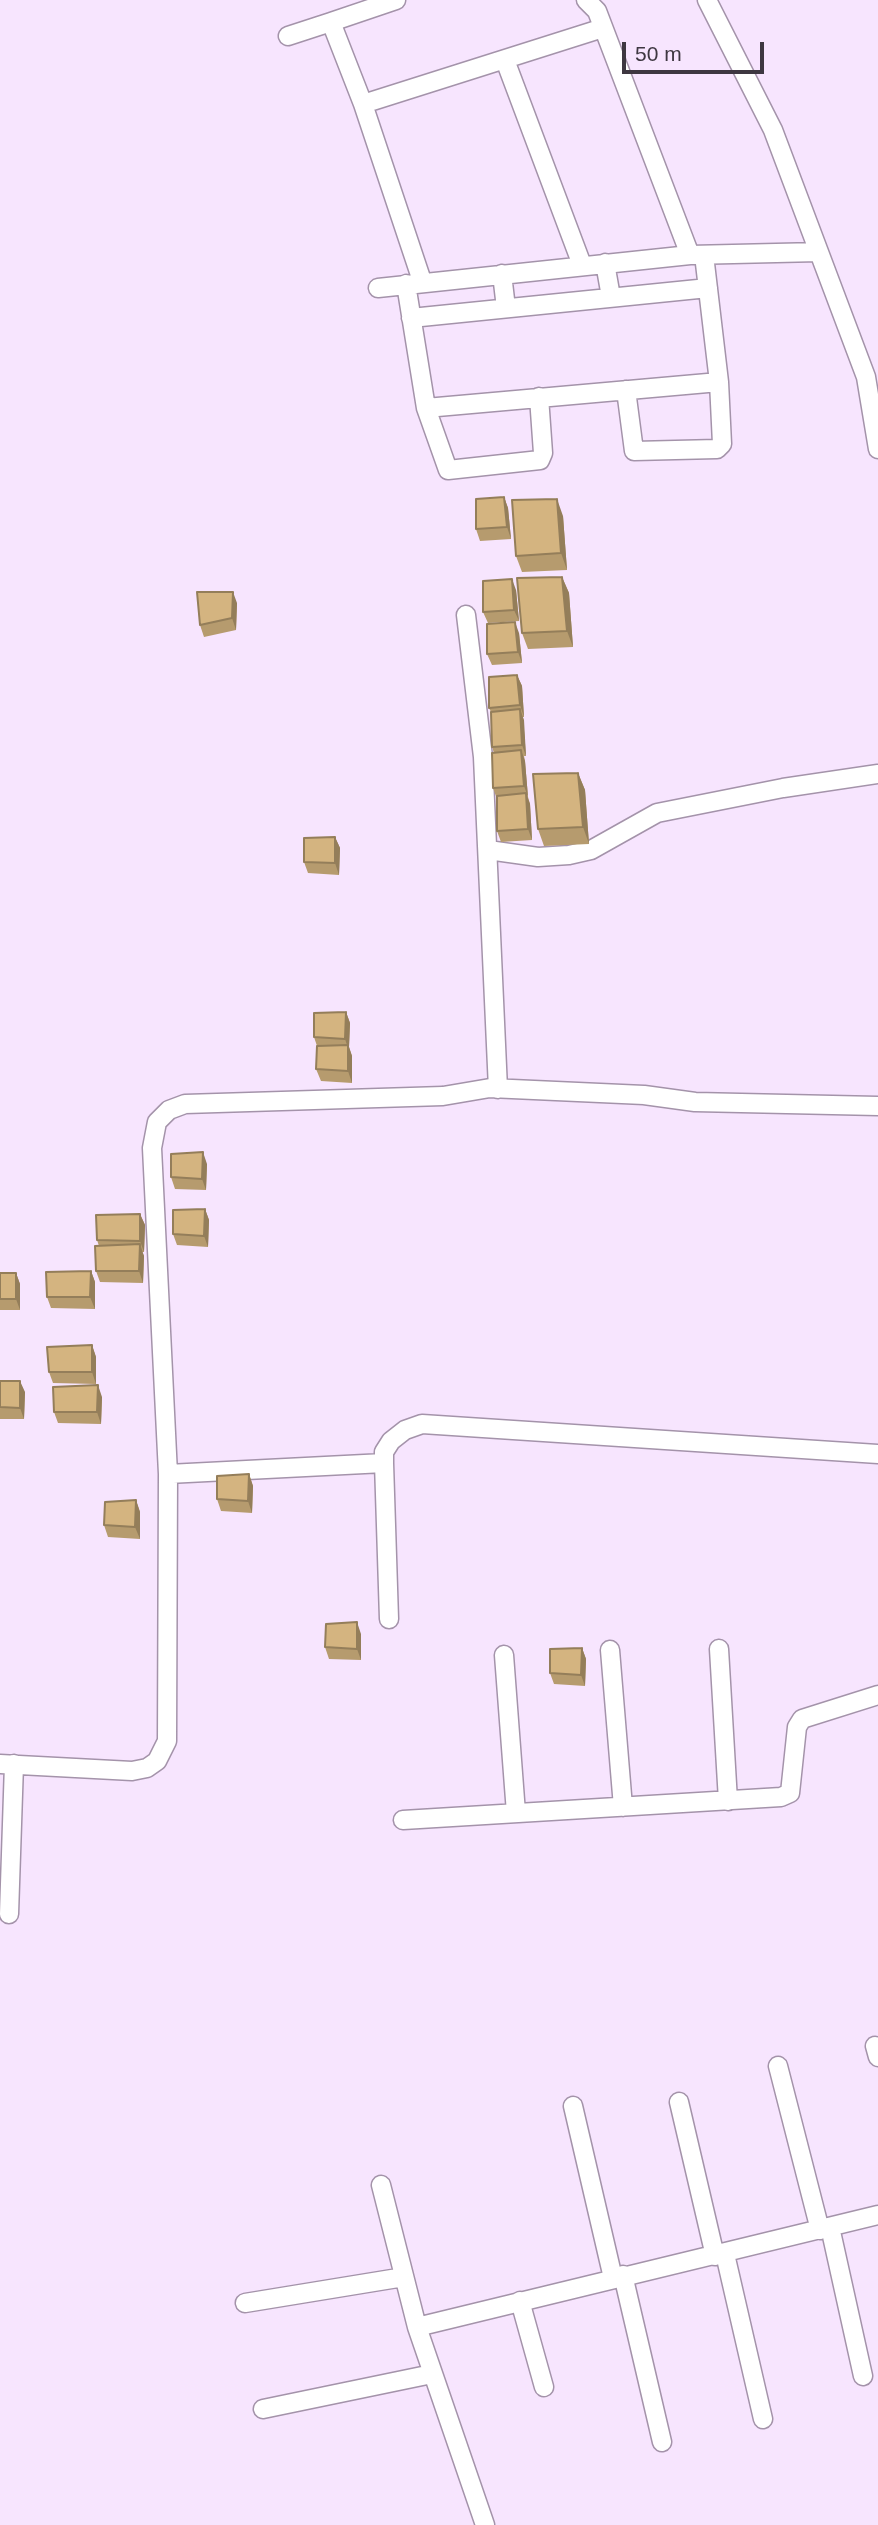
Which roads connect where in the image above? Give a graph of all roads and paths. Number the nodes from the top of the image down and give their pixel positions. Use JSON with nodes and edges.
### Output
{"nodes":[{"id":1,"x":396,"y":0,"type":"edge"},
{"id":2,"x":586,"y":0,"type":"edge"},
{"id":3,"x":707,"y":0,"type":"edge"},
{"id":4,"x":331,"y":22,"type":"junction"},
{"id":5,"x":603,"y":28,"type":"junction"},
{"id":6,"x":288,"y":37,"type":"dead end"},
{"id":7,"x":505,"y":60,"type":"junction"},
{"id":8,"x":363,"y":104,"type":"junction"},
{"id":9,"x":819,"y":252,"type":"junction"},
{"id":10,"x":697,"y":255,"type":"junction"},
{"id":11,"x":605,"y":263,"type":"junction"},
{"id":12,"x":582,"y":265,"type":"junction"},
{"id":13,"x":502,"y":274,"type":"junction"},
{"id":14,"x":414,"y":282,"type":"junction"},
{"id":15,"x":378,"y":288,"type":"dead end"},
{"id":16,"x":708,"y":288,"type":"junction"},
{"id":17,"x":611,"y":297,"type":"junction"},
{"id":18,"x":506,"y":308,"type":"junction"},
{"id":19,"x":411,"y":318,"type":"junction"},
{"id":20,"x":719,"y":382,"type":"junction"},
{"id":21,"x":626,"y":390,"type":"junction"},
{"id":22,"x":539,"y":397,"type":"junction"},
{"id":23,"x":426,"y":408,"type":"junction"},
{"id":24,"x":878,"y":449,"type":"edge"},
{"id":25,"x":466,"y":615,"type":"dead end"},
{"id":26,"x":878,"y":775,"type":"edge"},
{"id":27,"x":488,"y":850,"type":"junction"},
{"id":28,"x":498,"y":1088,"type":"junction"},
{"id":29,"x":878,"y":1106,"type":"edge"},
{"id":30,"x":878,"y":1454,"type":"edge"},
{"id":31,"x":384,"y":1463,"type":"junction"},
{"id":32,"x":168,"y":1474,"type":"junction"},
{"id":33,"x":389,"y":1619,"type":"dead end"},
{"id":34,"x":719,"y":1649,"type":"dead end"},
{"id":35,"x":610,"y":1650,"type":"dead end"},
{"id":36,"x":503,"y":1655,"type":"dead end"},
{"id":37,"x":878,"y":1695,"type":"edge"},
{"id":38,"x":7,"y":1764,"type":"edge"},
{"id":39,"x":728,"y":1801,"type":"junction"},
{"id":40,"x":623,"y":1807,"type":"junction"},
{"id":41,"x":516,"y":1814,"type":"junction"},
{"id":42,"x":403,"y":1820,"type":"dead end"},
{"id":43,"x":9,"y":1914,"type":"dead end"},
{"id":44,"x":778,"y":2066,"type":"dead end"},
{"id":45,"x":679,"y":2102,"type":"dead end"},
{"id":46,"x":573,"y":2106,"type":"dead end"},
{"id":47,"x":381,"y":2185,"type":"dead end"},
{"id":48,"x":878,"y":2215,"type":"edge"},
{"id":49,"x":825,"y":2229,"type":"junction"},
{"id":50,"x":720,"y":2255,"type":"junction"},
{"id":51,"x":404,"y":2277,"type":"junction"},
{"id":52,"x":618,"y":2277,"type":"junction"},
{"id":53,"x":520,"y":2301,"type":"junction"},
{"id":54,"x":245,"y":2303,"type":"dead end"},
{"id":55,"x":417,"y":2327,"type":"junction"},
{"id":56,"x":432,"y":2374,"type":"junction"},
{"id":57,"x":863,"y":2376,"type":"dead end"},
{"id":58,"x":544,"y":2387,"type":"dead end"},
{"id":59,"x":263,"y":2409,"type":"dead end"},
{"id":60,"x":763,"y":2420,"type":"dead end"},
{"id":61,"x":662,"y":2442,"type":"dead end"},
{"id":62,"x":485,"y":2525,"type":"edge"}],
"edges":[{"from":1,"to":4,"type":"street"},
{"from":2,"to":5,"type":"street"},
{"from":3,"to":9,"type":"street"},
{"from":4,"to":6,"type":"street"},
{"from":4,"to":8,"type":"street"},
{"from":5,"to":7,"type":"street"},
{"from":5,"to":10,"type":"street"},
{"from":7,"to":8,"type":"street"},
{"from":7,"to":12,"type":"street"},
{"from":8,"to":14,"type":"street"},
{"from":9,"to":10,"type":"street"},
{"from":9,"to":24,"type":"street"},
{"from":10,"to":11,"type":"street"},
{"from":10,"to":16,"type":"street"},
{"from":11,"to":12,"type":"street"},
{"from":11,"to":17,"type":"street"},
{"from":12,"to":13,"type":"street"},
{"from":13,"to":14,"type":"street"},
{"from":13,"to":18,"type":"street"},
{"from":14,"to":15,"type":"street"},
{"from":14,"to":19,"type":"street"},
{"from":16,"to":17,"type":"street"},
{"from":16,"to":20,"type":"street"},
{"from":17,"to":18,"type":"street"},
{"from":18,"to":19,"type":"street"},
{"from":19,"to":23,"type":"street"},
{"from":20,"to":21,"type":"street"},
{"from":20,"to":21,"type":"street"},
{"from":21,"to":22,"type":"street"},
{"from":22,"to":23,"type":"street"},
{"from":22,"to":23,"type":"street"},
{"from":25,"to":27,"type":"street"},
{"from":26,"to":27,"type":"street"},
{"from":27,"to":28,"type":"street"},
{"from":28,"to":29,"type":"street"},
{"from":28,"to":32,"type":"street"},
{"from":30,"to":31,"type":"street"},
{"from":31,"to":32,"type":"street"},
{"from":31,"to":33,"type":"street"},
{"from":32,"to":38,"type":"street"},
{"from":34,"to":39,"type":"street"},
{"from":35,"to":40,"type":"street"},
{"from":36,"to":41,"type":"street"},
{"from":37,"to":39,"type":"street"},
{"from":38,"to":43,"type":"street"},
{"from":39,"to":40,"type":"street"},
{"from":40,"to":41,"type":"street"},
{"from":41,"to":42,"type":"street"},
{"from":44,"to":49,"type":"street"},
{"from":45,"to":50,"type":"street"},
{"from":46,"to":52,"type":"street"},
{"from":47,"to":51,"type":"street"},
{"from":48,"to":49,"type":"street"},
{"from":49,"to":50,"type":"street"},
{"from":49,"to":57,"type":"street"},
{"from":50,"to":52,"type":"street"},
{"from":50,"to":60,"type":"street"},
{"from":51,"to":54,"type":"street"},
{"from":51,"to":55,"type":"street"},
{"from":52,"to":53,"type":"street"},
{"from":52,"to":61,"type":"street"},
{"from":53,"to":55,"type":"street"},
{"from":53,"to":58,"type":"street"},
{"from":55,"to":56,"type":"street"},
{"from":56,"to":59,"type":"street"},
{"from":56,"to":62,"type":"street"}]}
